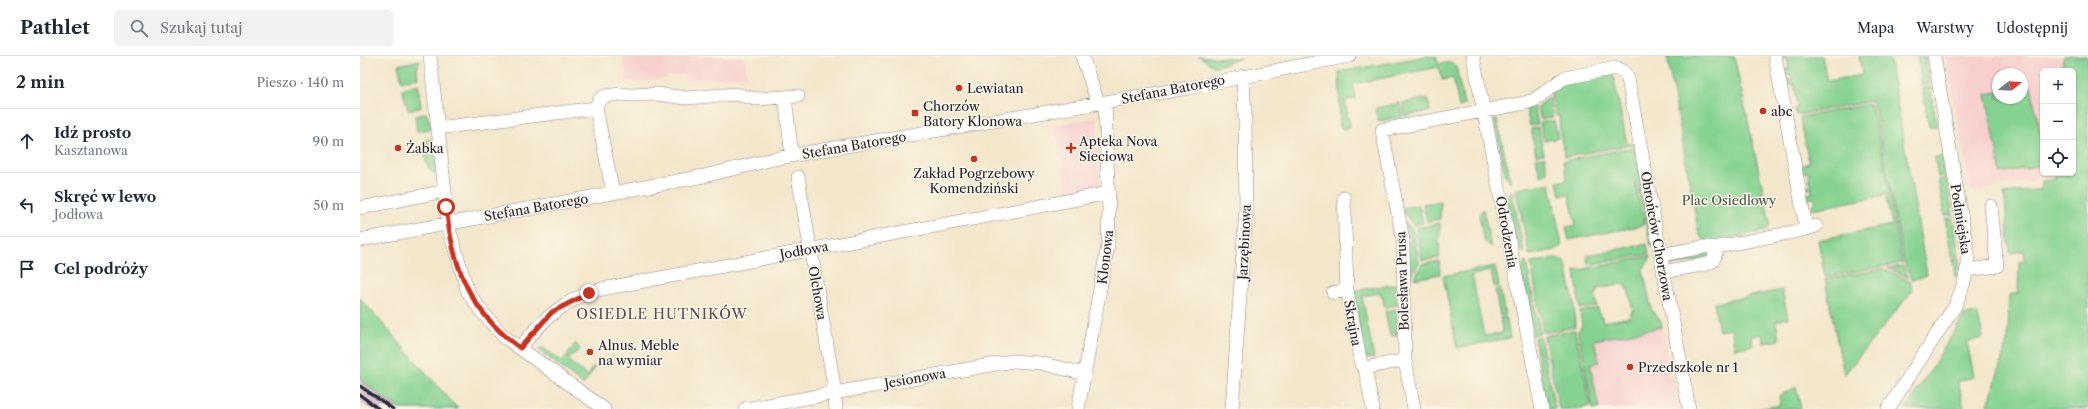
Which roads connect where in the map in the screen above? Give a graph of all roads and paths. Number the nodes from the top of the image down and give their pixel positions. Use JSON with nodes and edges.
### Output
{"nodes":[{"id":1,"x":430,"y":56,"type":"edge"},
{"id":2,"x":1082,"y":56,"type":"edge"},
{"id":3,"x":1349,"y":56,"type":"edge"},
{"id":4,"x":1473,"y":56,"type":"edge"},
{"id":5,"x":1775,"y":56,"type":"edge"},
{"id":6,"x":1934,"y":56,"type":"edge"},
{"id":7,"x":1304,"y":60,"type":"edge"},
{"id":8,"x":1243,"y":76,"type":"junction"},
{"id":9,"x":1102,"y":103,"type":"junction"},
{"id":10,"x":596,"y":108,"type":"junction"},
{"id":11,"x":1483,"y":110,"type":"junction"},
{"id":12,"x":438,"y":128,"type":"junction"},
{"id":13,"x":792,"y":156,"type":"junction"},
{"id":14,"x":798,"y":177,"type":"dead end"},
{"id":15,"x":445,"y":191,"type":"junction"},
{"id":16,"x":613,"y":193,"type":"junction"},
{"id":17,"x":1109,"y":193,"type":"junction"},
{"id":18,"x":1344,"y":198,"type":"dead end"},
{"id":19,"x":1992,"y":206,"type":"dead end"},
{"id":20,"x":360,"y":208,"type":"edge"},
{"id":21,"x":448,"y":223,"type":"junction"},
{"id":22,"x":360,"y":240,"type":"edge"},
{"id":23,"x":811,"y":248,"type":"junction"},
{"id":24,"x":1718,"y":248,"type":"junction"},
{"id":25,"x":1660,"y":255,"type":"junction"},
{"id":26,"x":1968,"y":270,"type":"junction"},
{"id":27,"x":1663,"y":272,"type":"junction"},
{"id":28,"x":1347,"y":290,"type":"junction"},
{"id":29,"x":1334,"y":293,"type":"dead end"},
{"id":30,"x":520,"y":348,"type":"junction"},
{"id":31,"x":1405,"y":360,"type":"junction"},
{"id":32,"x":1365,"y":368,"type":"junction"},
{"id":33,"x":1085,"y":374,"type":"junction"},
{"id":34,"x":834,"y":392,"type":"junction"},
{"id":35,"x":604,"y":409,"type":"edge"},
{"id":36,"x":745,"y":409,"type":"edge"},
{"id":37,"x":836,"y":409,"type":"edge"},
{"id":38,"x":1078,"y":409,"type":"edge"},
{"id":39,"x":1232,"y":409,"type":"edge"},
{"id":40,"x":1373,"y":409,"type":"edge"},
{"id":41,"x":1414,"y":409,"type":"edge"},
{"id":42,"x":1542,"y":409,"type":"edge"},
{"id":43,"x":1689,"y":409,"type":"edge"},
{"id":44,"x":1888,"y":409,"type":"edge"}],
"edges":[{"from":1,"to":12,"type":"street"},
{"from":2,"to":9,"type":"street","name":"Klonowa"},
{"from":3,"to":7,"type":"street","name":"Stefana Batorego"},
{"from":4,"to":11,"type":"street","name":"Odrodzenia"},
{"from":5,"to":24,"type":"street"},
{"from":6,"to":26,"type":"street","name":"Podmiejska"},
{"from":7,"to":8,"type":"street","name":"Stefana Batorego"},
{"from":8,"to":9,"type":"street","name":"Stefana Batorego"},
{"from":8,"to":39,"type":"street","name":"Jarzębinowa"},
{"from":9,"to":13,"type":"street","name":"Stefana Batorego"},
{"from":9,"to":17,"type":"street","name":"Klonowa"},
{"from":10,"to":12,"type":"street"},
{"from":10,"to":13,"type":"street"},
{"from":10,"to":16,"type":"street"},
{"from":11,"to":25,"type":"street","name":"Obrońców Chorzowa"},
{"from":11,"to":31,"type":"street","name":"Bolesława Prusa"},
{"from":11,"to":42,"type":"street","name":"Odrodzenia"},
{"from":12,"to":15,"type":"street"},
{"from":13,"to":16,"type":"street","name":"Stefana Batorego"},
{"from":14,"to":23,"type":"street","name":"Olchowa"},
{"from":15,"to":20,"type":"street"},
{"from":15,"to":21,"type":"street"},
{"from":16,"to":21,"type":"street","name":"Stefana Batorego"},
{"from":17,"to":23,"type":"street","name":"Jodłowa"},
{"from":17,"to":33,"type":"street","name":"Klonowa"},
{"from":18,"to":28,"type":"street"},
{"from":19,"to":26,"type":"street"},
{"from":21,"to":22,"type":"street","name":"Stefana Batorego"},
{"from":21,"to":30,"type":"street"},
{"from":23,"to":30,"type":"street","name":"Jodłowa"},
{"from":23,"to":34,"type":"street","name":"Olchowa"},
{"from":24,"to":25,"type":"street"},
{"from":24,"to":27,"type":"street"},
{"from":25,"to":27,"type":"street","name":"Obrońców Chorzowa"},
{"from":26,"to":44,"type":"street","name":"Podmiejska"},
{"from":27,"to":43,"type":"street","name":"Obrońców Chorzowa"},
{"from":28,"to":29,"type":"street","name":"Skrajna"},
{"from":28,"to":32,"type":"street","name":"Skrajna"},
{"from":30,"to":35,"type":"street"},
{"from":31,"to":32,"type":"street"},
{"from":31,"to":41,"type":"street","name":"Bolesława Prusa"},
{"from":32,"to":40,"type":"street","name":"Skrajna"},
{"from":33,"to":34,"type":"street","name":"Jesionowa"},
{"from":33,"to":38,"type":"street","name":"Klonowa"},
{"from":34,"to":36,"type":"street","name":"Jesionowa"},
{"from":34,"to":37,"type":"street","name":"Olchowa"}]}
